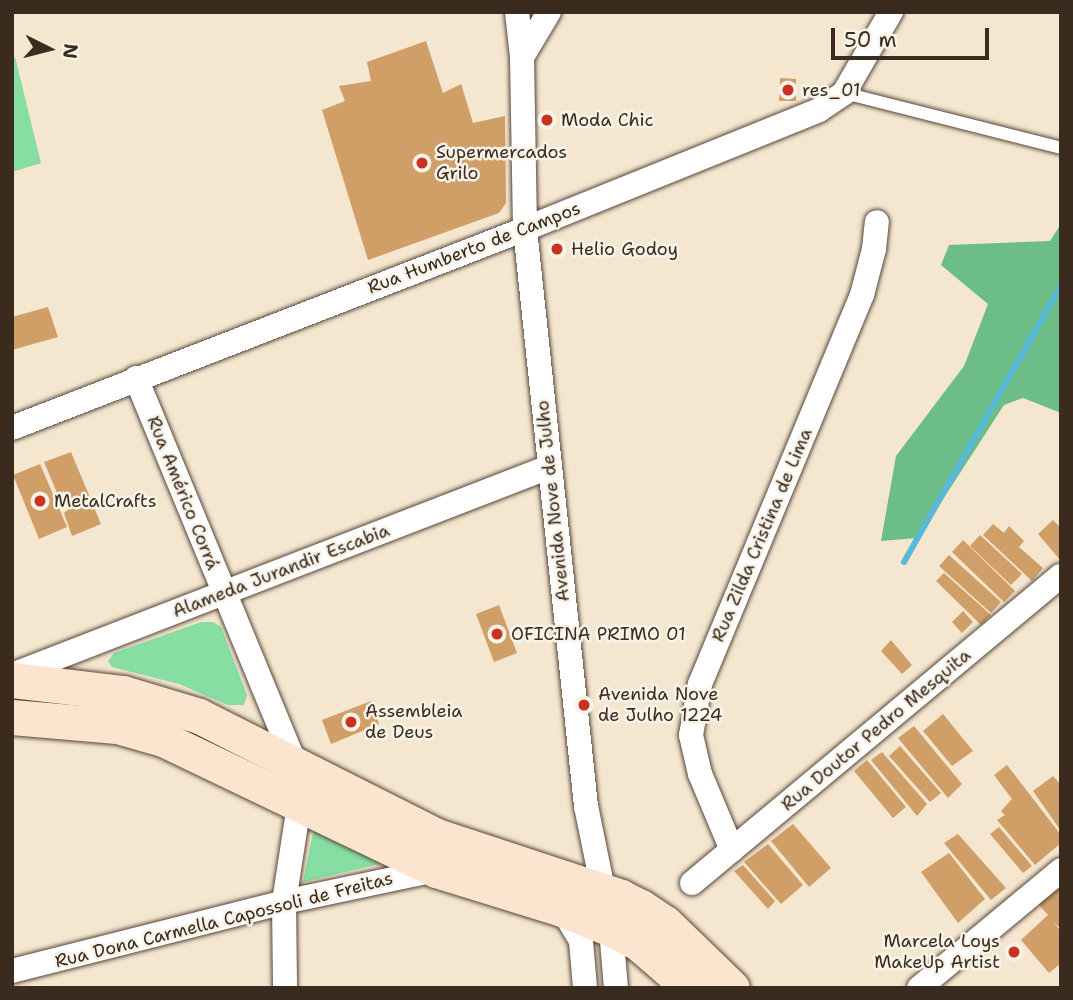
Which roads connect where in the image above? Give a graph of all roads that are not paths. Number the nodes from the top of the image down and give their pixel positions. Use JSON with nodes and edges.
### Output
{"nodes":[{"id":1,"x":548,"y":12,"type":"edge"},
{"id":2,"x":891,"y":12,"type":"edge"},
{"id":3,"x":518,"y":16,"type":"edge"},
{"id":4,"x":522,"y":57,"type":"junction"},
{"id":5,"x":844,"y":93,"type":"junction"},
{"id":6,"x":1060,"y":148,"type":"edge"},
{"id":7,"x":877,"y":222,"type":"dead end"},
{"id":8,"x":525,"y":229,"type":"junction"},
{"id":9,"x":136,"y":378,"type":"junction"},
{"id":10,"x":12,"y":428,"type":"edge"},
{"id":11,"x":549,"y":467,"type":"junction"},
{"id":12,"x":1061,"y":576,"type":"edge"},
{"id":13,"x":224,"y":592,"type":"junction"},
{"id":14,"x":12,"y":677,"type":"edge"},
{"id":15,"x":12,"y":717,"type":"edge"},
{"id":16,"x":295,"y":762,"type":"junction"},
{"id":17,"x":299,"y":805,"type":"junction"},
{"id":18,"x":732,"y":850,"type":"junction"},
{"id":19,"x":436,"y":870,"type":"junction"},
{"id":20,"x":1061,"y":870,"type":"edge"},
{"id":21,"x":692,"y":883,"type":"dead end"},
{"id":22,"x":605,"y":892,"type":"junction"},
{"id":23,"x":284,"y":902,"type":"junction"},
{"id":24,"x":562,"y":909,"type":"junction"},
{"id":25,"x":611,"y":929,"type":"junction"},
{"id":26,"x":12,"y":971,"type":"edge"},
{"id":27,"x":285,"y":988,"type":"edge"},
{"id":28,"x":585,"y":988,"type":"edge"},
{"id":29,"x":616,"y":988,"type":"edge"},
{"id":30,"x":690,"y":988,"type":"edge"},
{"id":31,"x":732,"y":988,"type":"edge"},
{"id":32,"x":919,"y":988,"type":"edge"}],
"edges":[{"from":1,"to":3,"type":"street"},
{"from":1,"to":4,"type":"street"},
{"from":2,"to":5,"type":"street","name":"Rua Humberto de Campos"},
{"from":3,"to":4,"type":"street","name":"Avenida Nove de Julho"},
{"from":4,"to":8,"type":"street","name":"Avenida Nove de Julho"},
{"from":5,"to":6,"type":"lane"},
{"from":5,"to":8,"type":"street","name":"Rua Humberto de Campos"},
{"from":7,"to":18,"type":"street","name":"Rua Zilda Cristina de Lima"},
{"from":8,"to":9,"type":"street","name":"Rua Humberto de Campos"},
{"from":8,"to":11,"type":"street","name":"Avenida Nove de Julho"},
{"from":9,"to":10,"type":"street","name":"Rua Humberto de Campos"},
{"from":9,"to":13,"type":"street","name":"Rua Américo Corrá"},
{"from":11,"to":13,"type":"street","name":"Alameda Jurandir Escabia"},
{"from":11,"to":22,"type":"street","name":"Avenida Nove de Julho"},
{"from":12,"to":18,"type":"street","name":"Rua Doutor Pedro Mesquita"},
{"from":13,"to":14,"type":"street","name":"Alameda Jurandir Escabia"},
{"from":13,"to":16,"type":"street","name":"Rua Américo Corrá"},
{"from":14,"to":16,"type":"main road"},
{"from":15,"to":17,"type":"main road"},
{"from":16,"to":17,"type":"street","name":"Rua Américo Corrá"},
{"from":16,"to":22,"type":"main road"},
{"from":17,"to":19,"type":"main road"},
{"from":17,"to":23,"type":"street","name":"Rua Américo Corrá"},
{"from":18,"to":21,"type":"street","name":"Rua Doutor Pedro Mesquita"},
{"from":19,"to":23,"type":"street","name":"Rua Dona Carmella Capossoli de Freitas"},
{"from":19,"to":24,"type":"main road"},
{"from":20,"to":32,"type":"street"},
{"from":22,"to":25,"type":"street","name":"Avenida Nove de Julho"},
{"from":22,"to":31,"type":"main road"},
{"from":23,"to":26,"type":"street","name":"Rua Dona Carmella Capossoli de Freitas"},
{"from":23,"to":27,"type":"street","name":"Rua Américo Corrá"},
{"from":24,"to":25,"type":"main road"},
{"from":24,"to":28,"type":"street"},
{"from":25,"to":29,"type":"street","name":"Avenida Nove de Julho"},
{"from":25,"to":30,"type":"main road"}]}
